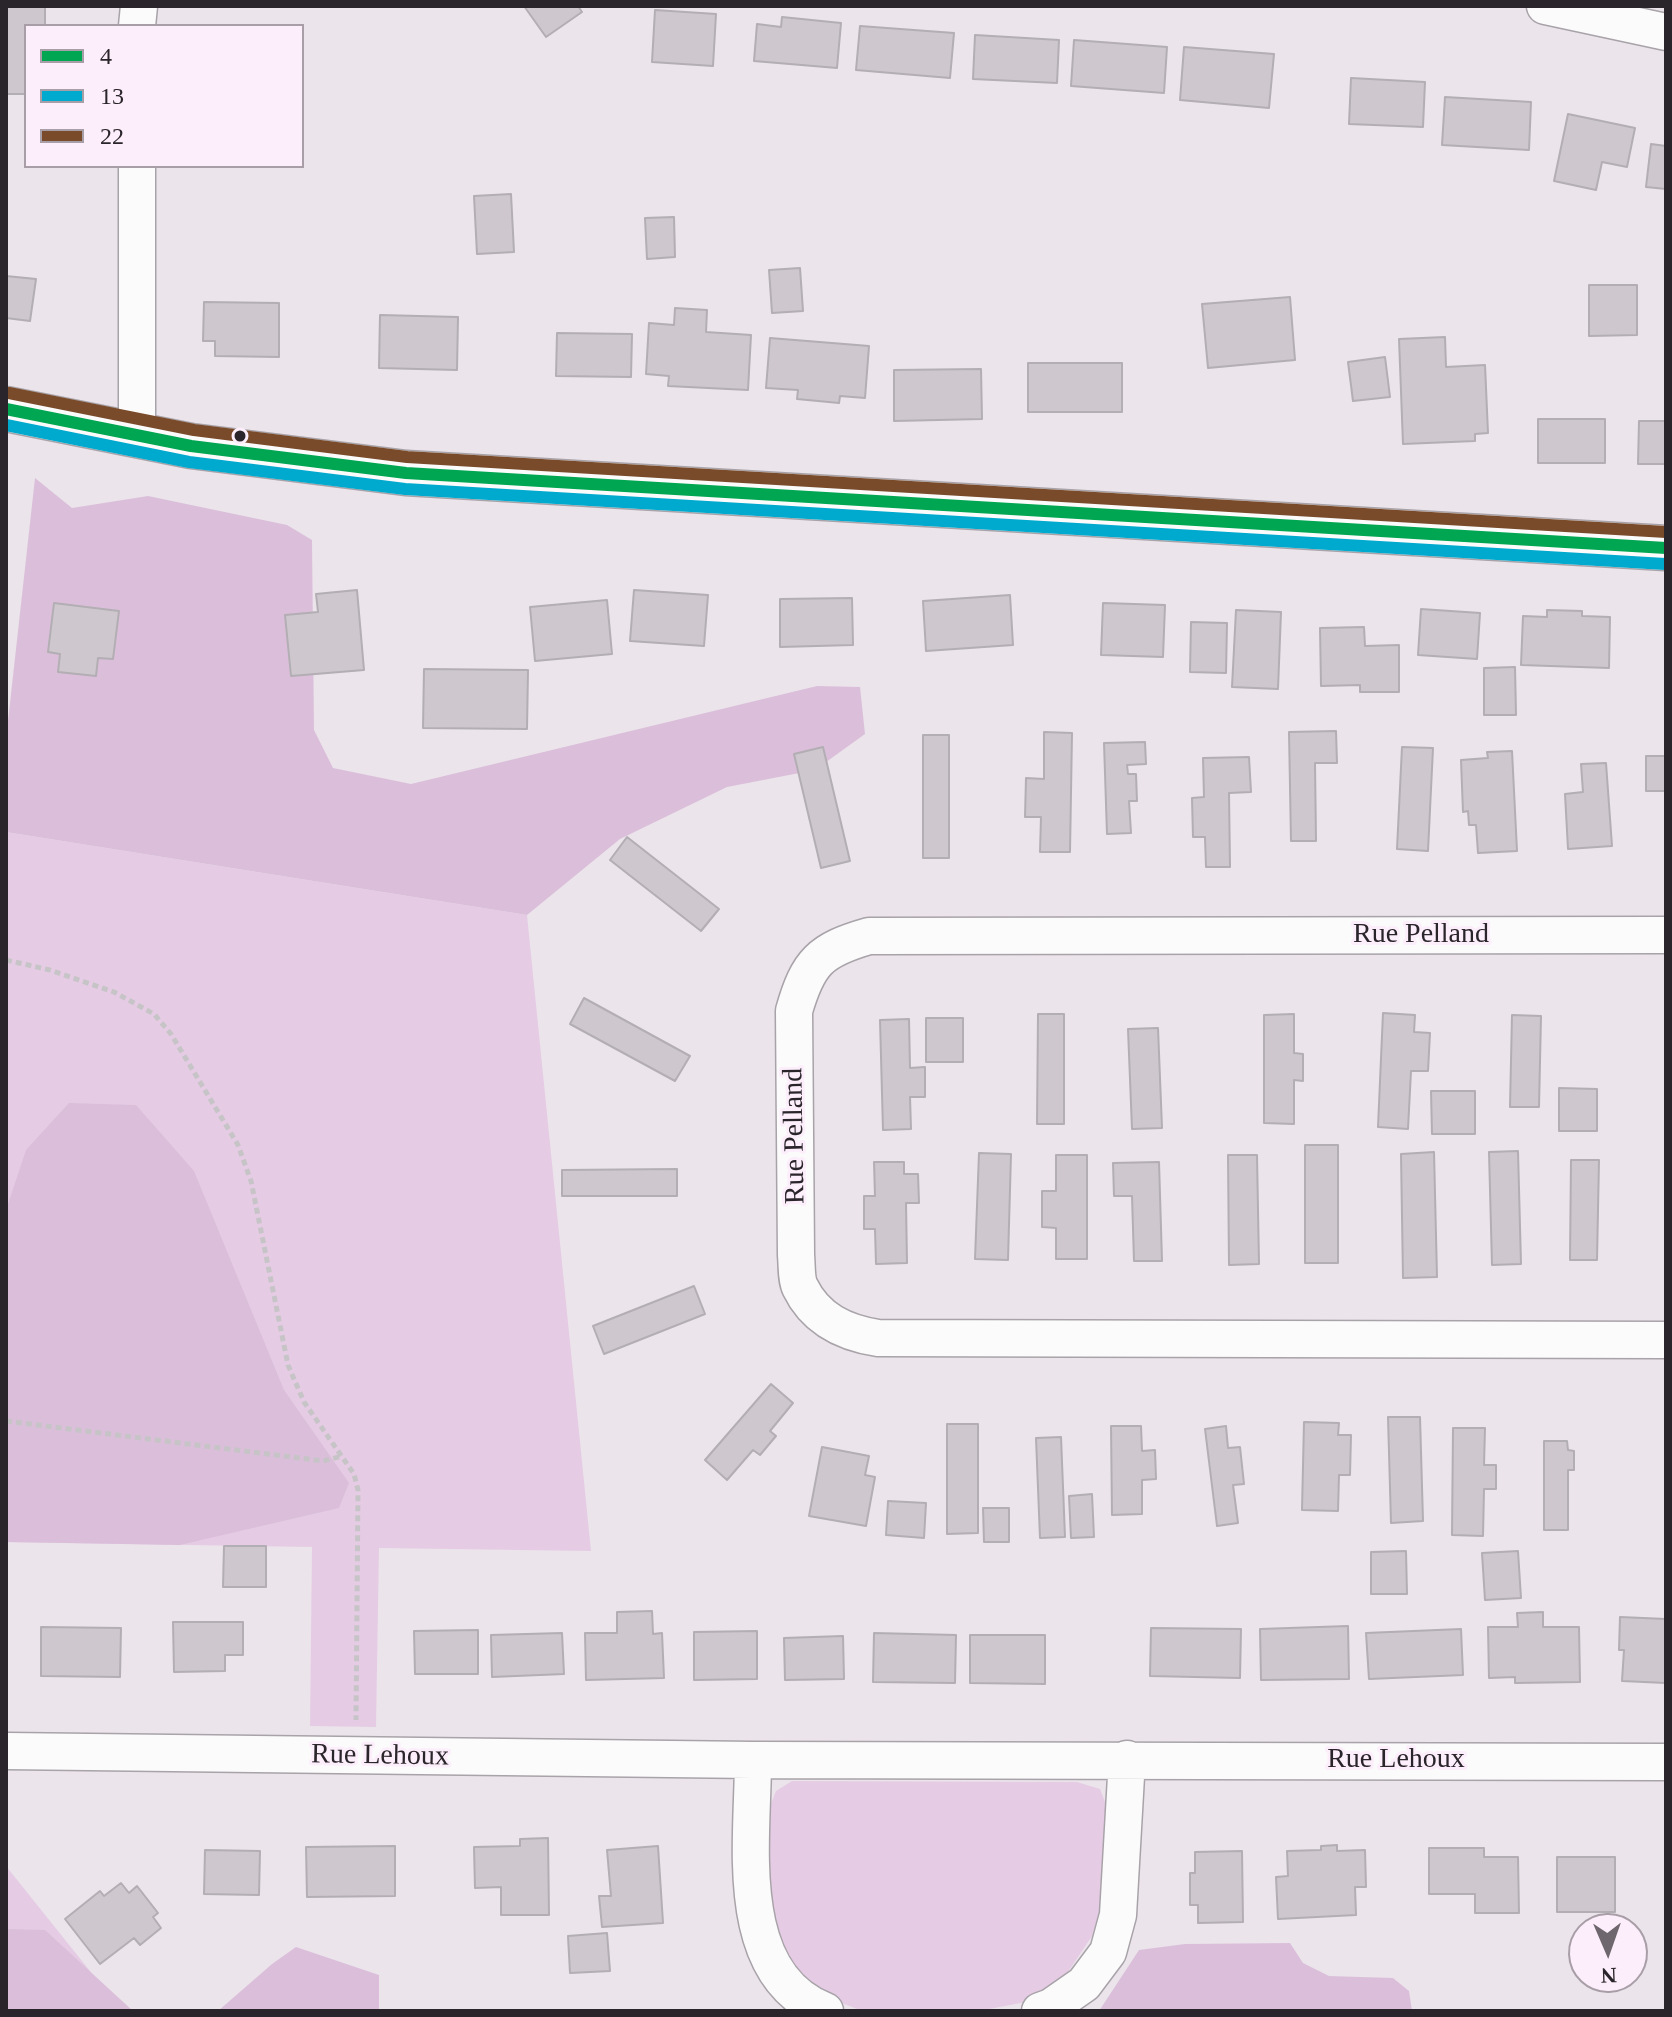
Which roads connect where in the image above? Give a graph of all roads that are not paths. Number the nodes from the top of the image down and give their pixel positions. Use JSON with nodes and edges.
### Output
{"nodes":[{"id":1,"x":1545,"y":6,"type":"edge"},
{"id":2,"x":1666,"y":32,"type":"edge"},
{"id":3,"x":137,"y":168,"type":"edge"},
{"id":4,"x":6,"y":409,"type":"edge"},
{"id":5,"x":137,"y":436,"type":"junction"},
{"id":6,"x":1666,"y":548,"type":"edge"},
{"id":7,"x":1666,"y":935,"type":"edge"},
{"id":8,"x":1666,"y":1340,"type":"edge"},
{"id":9,"x":6,"y":1751,"type":"edge"},
{"id":10,"x":1127,"y":1759,"type":"junction"},
{"id":11,"x":753,"y":1760,"type":"junction"},
{"id":12,"x":1666,"y":1762,"type":"edge"},
{"id":13,"x":825,"y":2011,"type":"edge"},
{"id":14,"x":1040,"y":2011,"type":"edge"}],
"edges":[{"from":1,"to":2,"type":"street"},
{"from":3,"to":5,"type":"street"},
{"from":4,"to":5,"type":"street"},
{"from":5,"to":6,"type":"street"},
{"from":7,"to":8,"type":"street","name":"Rue Pelland"},
{"from":9,"to":11,"type":"street","name":"Rue Lehoux"},
{"from":10,"to":11,"type":"street","name":"Rue Lehoux"},
{"from":10,"to":12,"type":"street","name":"Rue Lehoux"},
{"from":10,"to":14,"type":"street"},
{"from":11,"to":13,"type":"street"}]}
